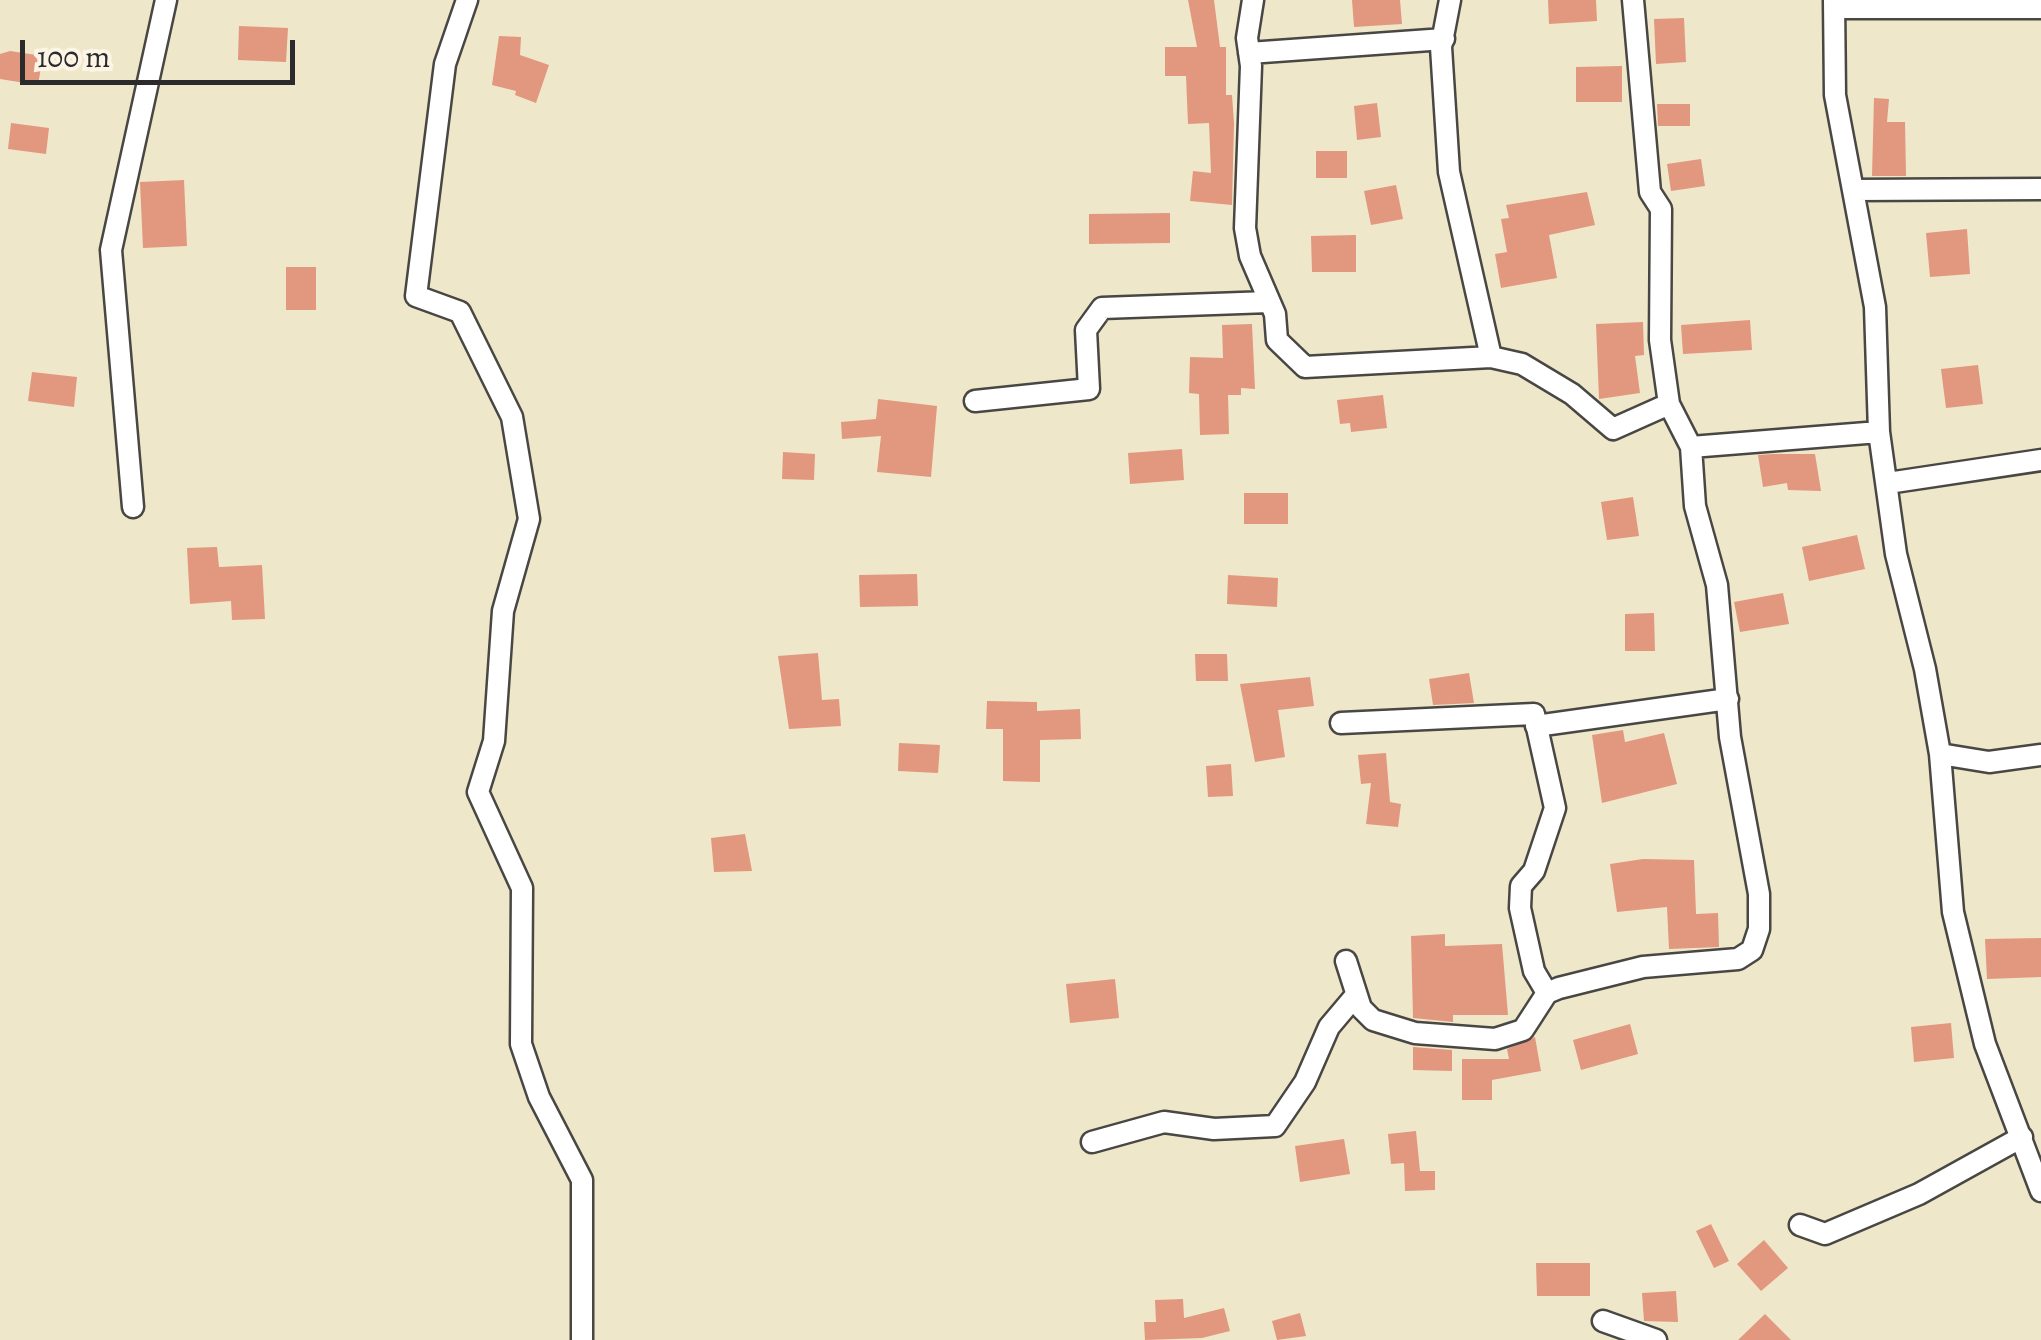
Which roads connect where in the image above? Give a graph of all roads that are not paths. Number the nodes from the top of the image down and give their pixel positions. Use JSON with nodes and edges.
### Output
{"nodes":[{"id":1,"x":166,"y":0,"type":"edge"},
{"id":2,"x":467,"y":0,"type":"edge"},
{"id":3,"x":1253,"y":0,"type":"edge"},
{"id":4,"x":1450,"y":0,"type":"edge"},
{"id":5,"x":1633,"y":0,"type":"edge"},
{"id":6,"x":1834,"y":4,"type":"edge"},
{"id":7,"x":2041,"y":8,"type":"edge"},
{"id":8,"x":1444,"y":39,"type":"junction"},
{"id":9,"x":1249,"y":53,"type":"junction"},
{"id":10,"x":2041,"y":189,"type":"edge"},
{"id":11,"x":1854,"y":190,"type":"junction"},
{"id":12,"x":1269,"y":302,"type":"junction"},
{"id":13,"x":1491,"y":357,"type":"junction"},
{"id":14,"x":975,"y":401,"type":"dead end"},
{"id":15,"x":1669,"y":404,"type":"junction"},
{"id":16,"x":1878,"y":432,"type":"junction"},
{"id":17,"x":1691,"y":447,"type":"junction"},
{"id":18,"x":2041,"y":460,"type":"edge"},
{"id":19,"x":1888,"y":483,"type":"junction"},
{"id":20,"x":133,"y":506,"type":"dead end"},
{"id":21,"x":1728,"y":699,"type":"junction"},
{"id":22,"x":1342,"y":724,"type":"dead end"},
{"id":23,"x":1536,"y":726,"type":"junction"},
{"id":24,"x":1940,"y":754,"type":"junction"},
{"id":25,"x":2041,"y":755,"type":"edge"},
{"id":26,"x":1346,"y":961,"type":"dead end"},
{"id":27,"x":1548,"y":993,"type":"junction"},
{"id":28,"x":1356,"y":995,"type":"junction"},
{"id":29,"x":2022,"y":1137,"type":"junction"},
{"id":30,"x":1092,"y":1142,"type":"dead end"},
{"id":31,"x":2041,"y":1190,"type":"edge"},
{"id":32,"x":1800,"y":1226,"type":"dead end"},
{"id":33,"x":582,"y":1340,"type":"edge"},
{"id":34,"x":1612,"y":1340,"type":"edge"},
{"id":35,"x":1656,"y":1340,"type":"edge"}],
"edges":[{"from":1,"to":20,"type":"street"},
{"from":2,"to":33,"type":"street"},
{"from":3,"to":9,"type":"street"},
{"from":4,"to":8,"type":"street"},
{"from":5,"to":15,"type":"street"},
{"from":6,"to":7,"type":"street"},
{"from":6,"to":11,"type":"street"},
{"from":8,"to":9,"type":"street"},
{"from":8,"to":13,"type":"street"},
{"from":9,"to":12,"type":"street"},
{"from":10,"to":11,"type":"street"},
{"from":11,"to":16,"type":"street"},
{"from":12,"to":13,"type":"street"},
{"from":12,"to":14,"type":"street"},
{"from":13,"to":15,"type":"street"},
{"from":15,"to":17,"type":"street"},
{"from":16,"to":17,"type":"street"},
{"from":16,"to":19,"type":"street"},
{"from":17,"to":21,"type":"street"},
{"from":18,"to":19,"type":"street"},
{"from":19,"to":24,"type":"street"},
{"from":21,"to":23,"type":"street"},
{"from":21,"to":27,"type":"street"},
{"from":22,"to":23,"type":"street"},
{"from":23,"to":27,"type":"street"},
{"from":24,"to":25,"type":"street"},
{"from":24,"to":29,"type":"street"},
{"from":26,"to":28,"type":"street"},
{"from":27,"to":28,"type":"street"},
{"from":28,"to":30,"type":"street"},
{"from":29,"to":31,"type":"street"},
{"from":29,"to":32,"type":"street"},
{"from":34,"to":35,"type":"street"}]}
